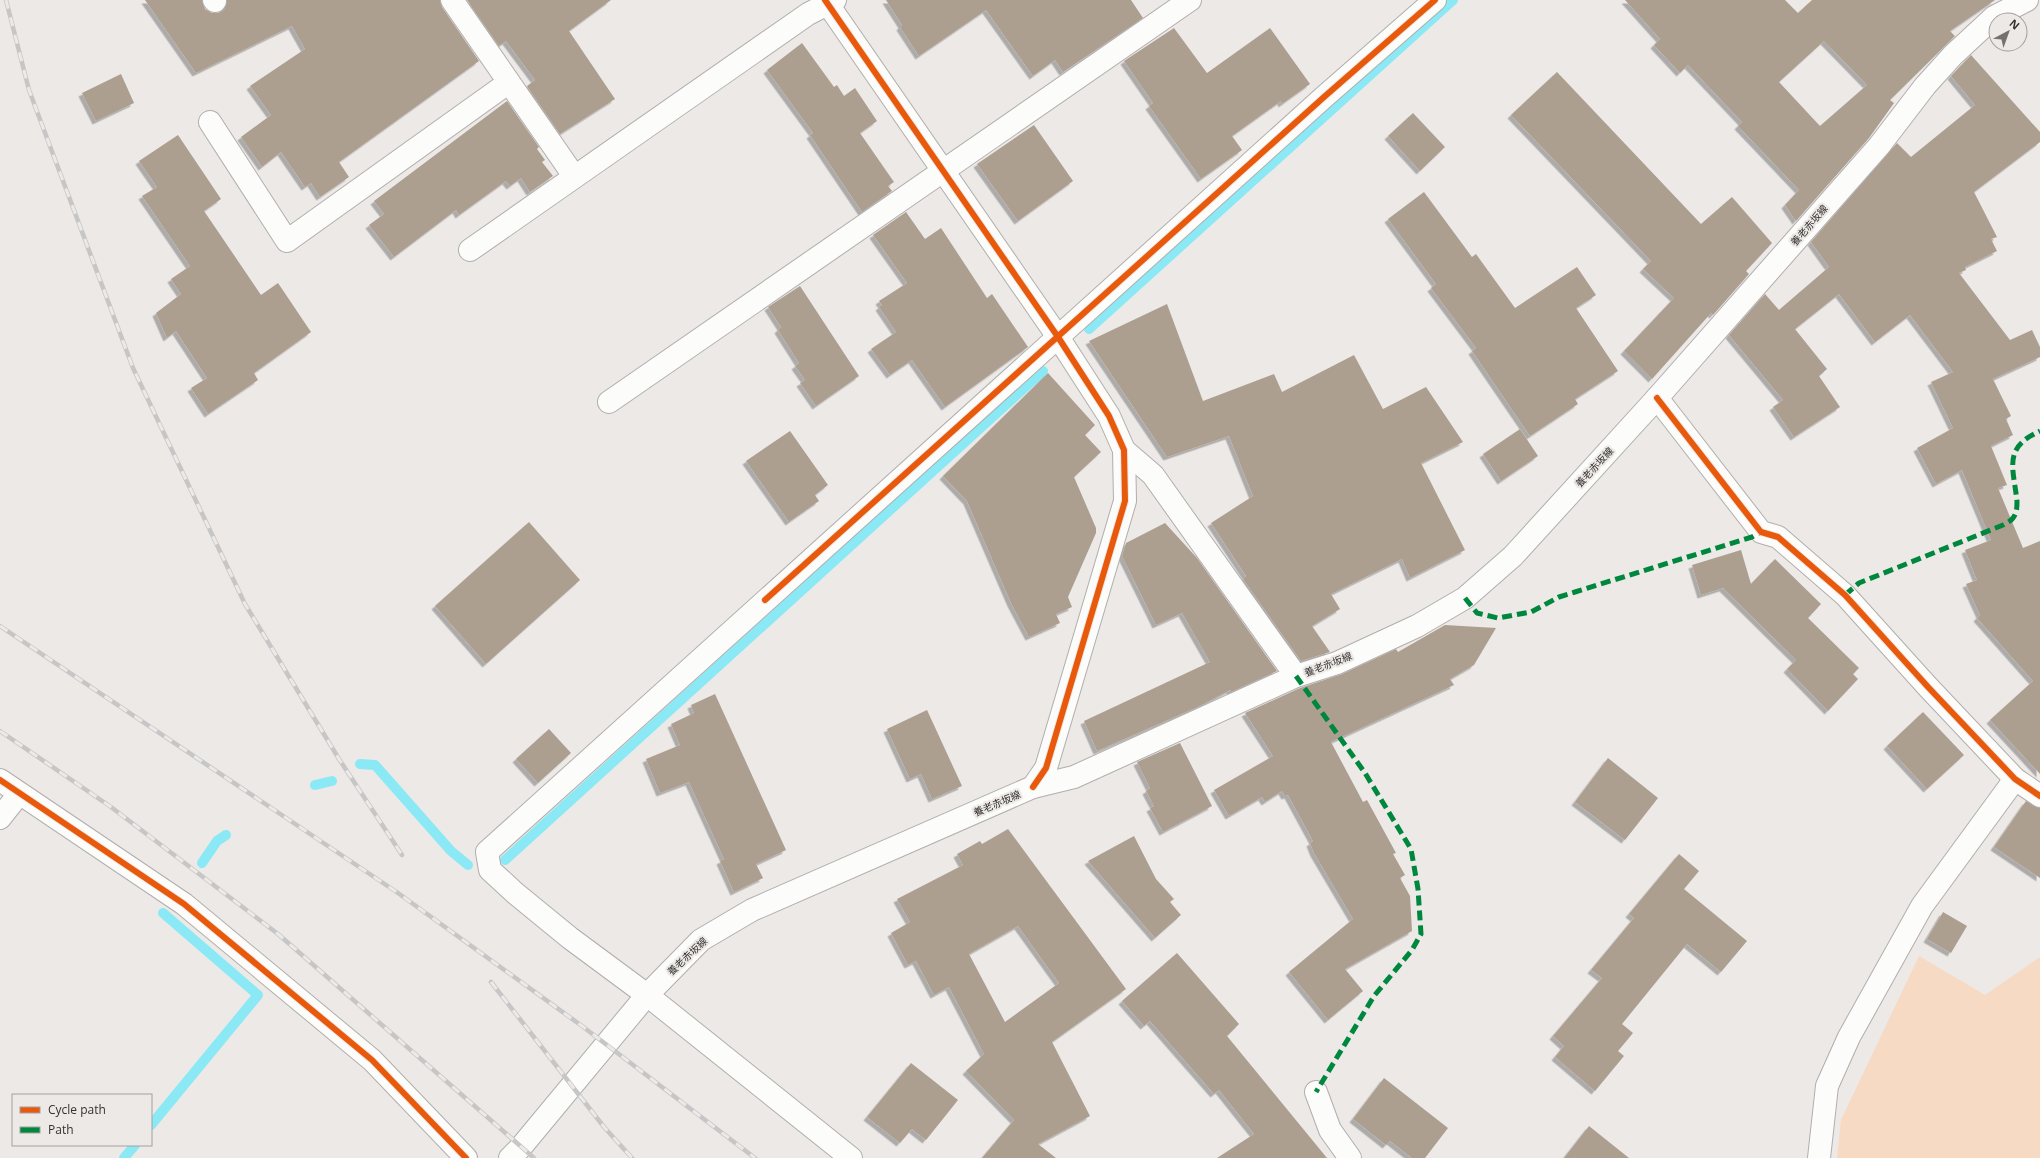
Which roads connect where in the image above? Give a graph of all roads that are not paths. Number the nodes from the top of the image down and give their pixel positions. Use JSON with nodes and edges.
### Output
{"nodes":[{"id":1,"x":452,"y":0,"type":"edge"},
{"id":2,"x":1190,"y":0,"type":"edge"},
{"id":3,"x":1435,"y":0,"type":"edge"},
{"id":4,"x":2027,"y":0,"type":"edge"},
{"id":5,"x":829,"y":1,"type":"edge"},
{"id":6,"x":508,"y":83,"type":"junction"},
{"id":7,"x":210,"y":122,"type":"dead end"},
{"id":8,"x":943,"y":172,"type":"junction"},
{"id":9,"x":574,"y":176,"type":"junction"},
{"id":10,"x":470,"y":250,"type":"dead end"},
{"id":11,"x":1058,"y":337,"type":"junction"},
{"id":12,"x":1657,"y":398,"type":"junction"},
{"id":13,"x":609,"y":402,"type":"dead end"},
{"id":14,"x":1124,"y":450,"type":"junction"},
{"id":15,"x":1296,"y":676,"type":"junction"},
{"id":16,"x":2015,"y":779,"type":"junction"},
{"id":17,"x":0,"y":780,"type":"edge"},
{"id":18,"x":1033,"y":787,"type":"junction"},
{"id":19,"x":20,"y":794,"type":"junction"},
{"id":20,"x":2040,"y":796,"type":"edge"},
{"id":21,"x":0,"y":818,"type":"edge"},
{"id":22,"x":647,"y":995,"type":"junction"},
{"id":23,"x":1316,"y":1092,"type":"dead end"},
{"id":24,"x":466,"y":1158,"type":"edge"},
{"id":25,"x":510,"y":1158,"type":"edge"},
{"id":26,"x":851,"y":1158,"type":"edge"},
{"id":27,"x":1350,"y":1158,"type":"edge"},
{"id":28,"x":1819,"y":1158,"type":"edge"}],
"edges":[{"from":1,"to":6,"type":"street"},
{"from":2,"to":8,"type":"street"},
{"from":3,"to":11,"type":"street"},
{"from":4,"to":12,"type":"street","name":"養老赤坂線"},
{"from":5,"to":8,"type":"street"},
{"from":5,"to":9,"type":"street"},
{"from":6,"to":7,"type":"street"},
{"from":6,"to":9,"type":"street"},
{"from":8,"to":11,"type":"street"},
{"from":8,"to":13,"type":"street"},
{"from":9,"to":10,"type":"street"},
{"from":11,"to":14,"type":"street"},
{"from":11,"to":22,"type":"street"},
{"from":12,"to":15,"type":"street","name":"養老赤坂線"},
{"from":12,"to":16,"type":"street"},
{"from":14,"to":15,"type":"street"},
{"from":14,"to":18,"type":"street"},
{"from":15,"to":18,"type":"street","name":"養老赤坂線"},
{"from":16,"to":20,"type":"street"},
{"from":16,"to":28,"type":"street"},
{"from":17,"to":19,"type":"street"},
{"from":18,"to":22,"type":"street","name":"養老赤坂線"},
{"from":19,"to":21,"type":"street"},
{"from":19,"to":24,"type":"street"},
{"from":22,"to":25,"type":"street","name":"養老赤坂線"},
{"from":22,"to":26,"type":"street"},
{"from":23,"to":27,"type":"street"}]}
